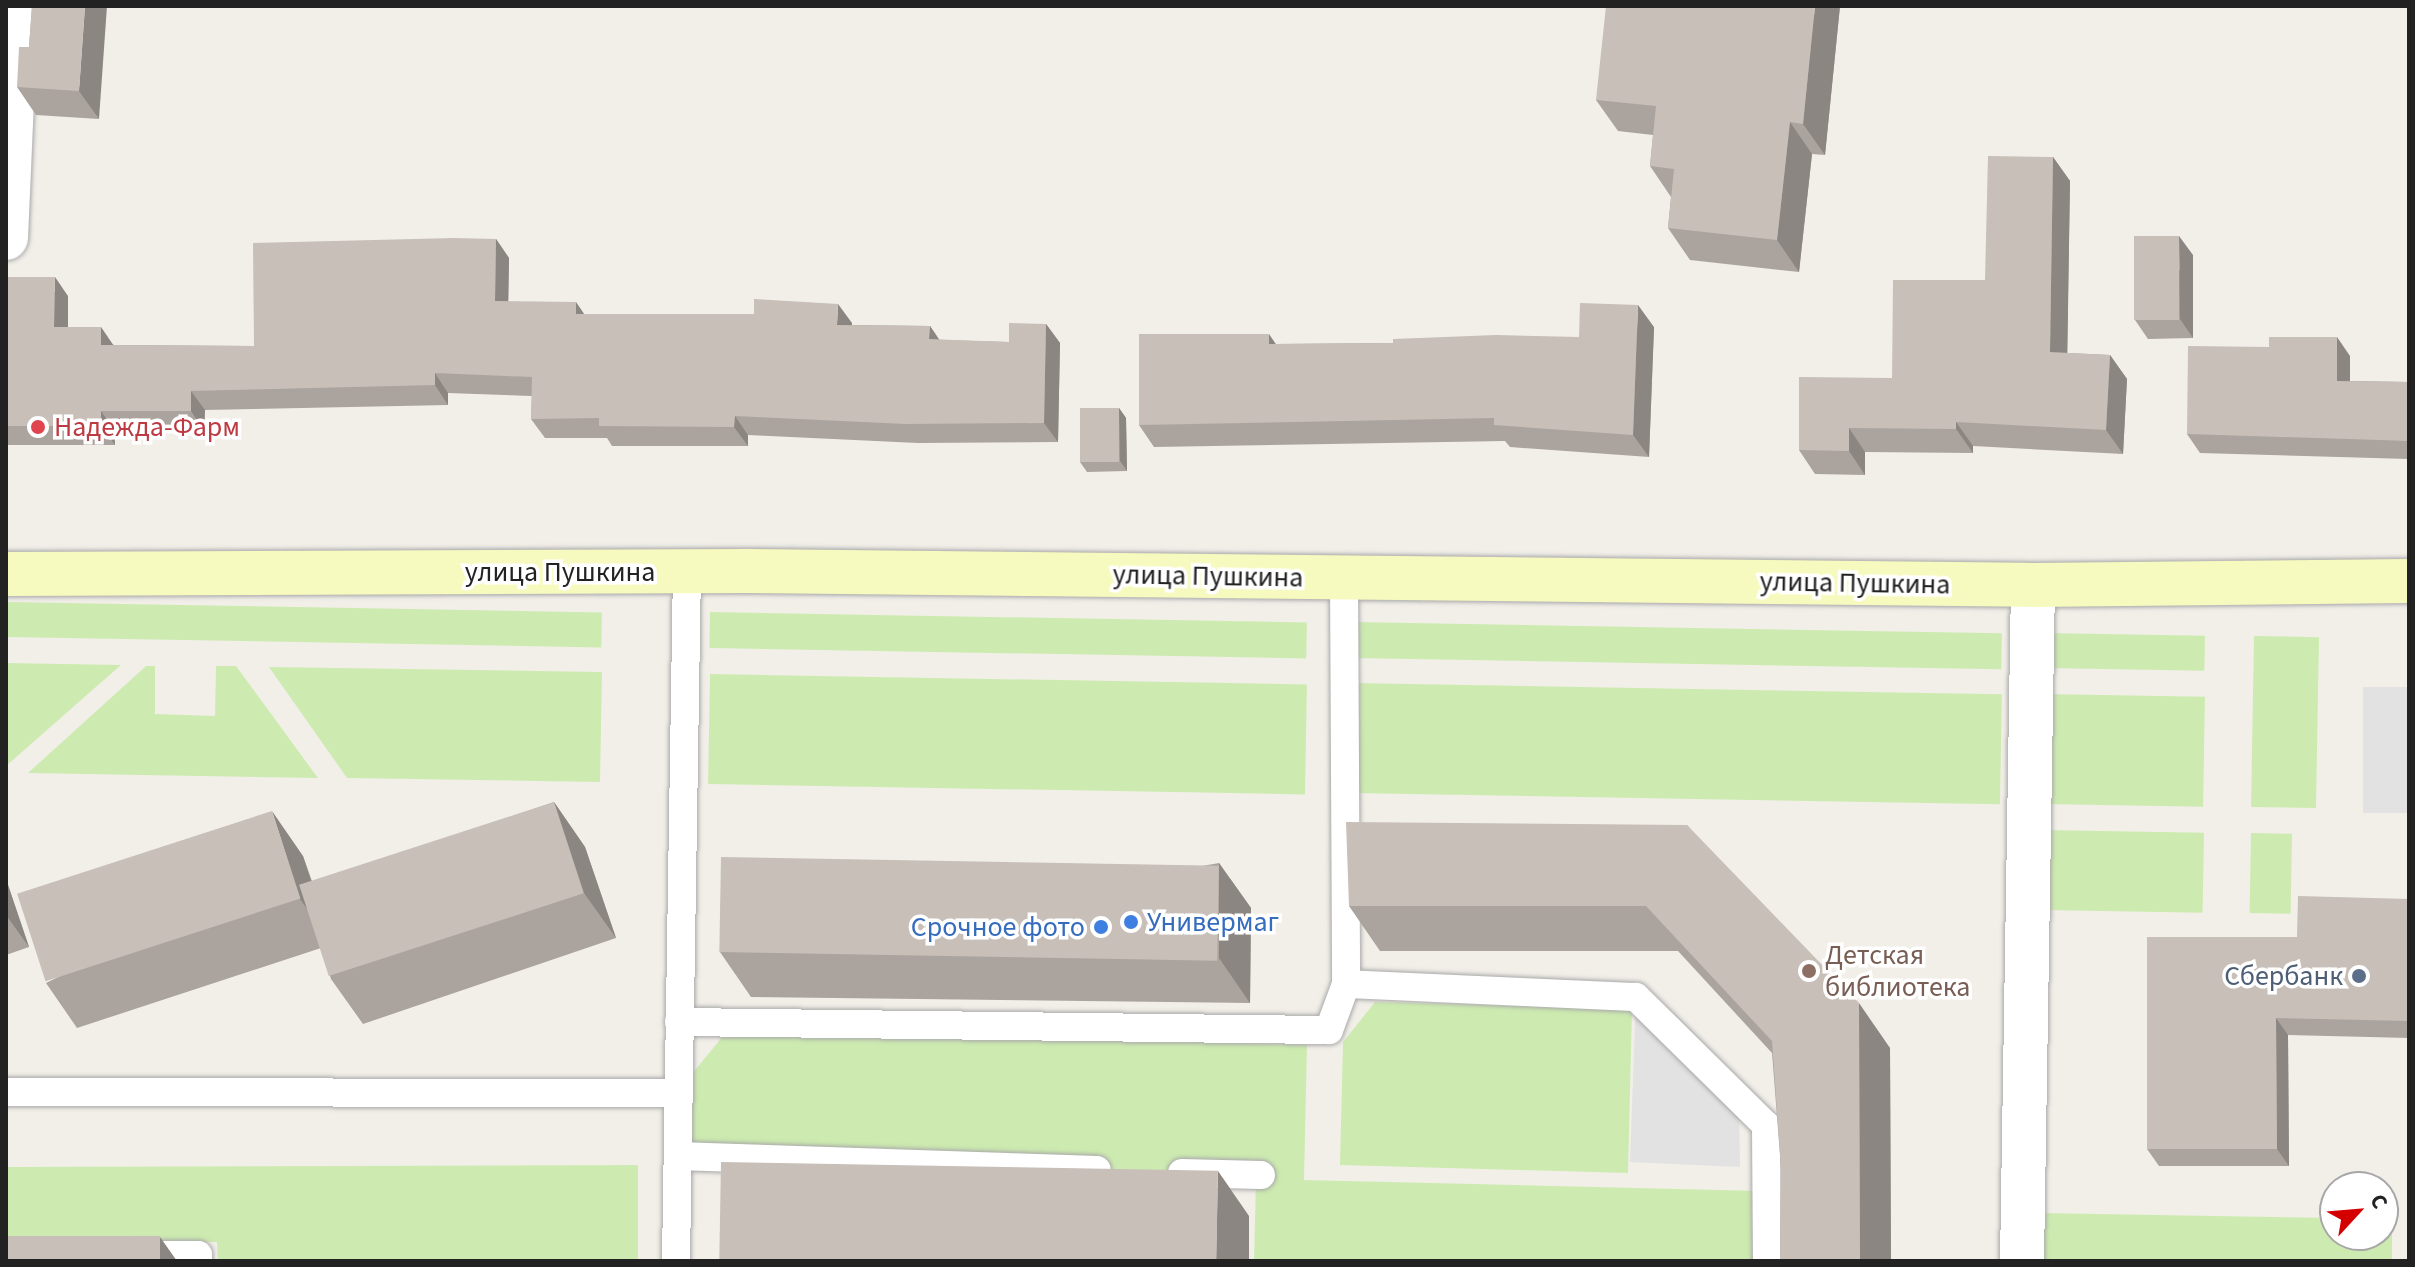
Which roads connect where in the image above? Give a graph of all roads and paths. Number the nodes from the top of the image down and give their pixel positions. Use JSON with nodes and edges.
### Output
{"nodes":[{"id":1,"x":16,"y":6,"type":"edge"},
{"id":2,"x":6,"y":238,"type":"edge"},
{"id":3,"x":687,"y":572,"type":"junction"},
{"id":4,"x":6,"y":574,"type":"edge"},
{"id":5,"x":1344,"y":577,"type":"junction"},
{"id":6,"x":2409,"y":581,"type":"edge"},
{"id":7,"x":2033,"y":585,"type":"junction"},
{"id":8,"x":1346,"y":984,"type":"junction"},
{"id":9,"x":679,"y":1022,"type":"junction"},
{"id":10,"x":6,"y":1092,"type":"edge"},
{"id":11,"x":678,"y":1093,"type":"junction"},
{"id":12,"x":678,"y":1156,"type":"junction"},
{"id":13,"x":1119,"y":1170,"type":"edge"},
{"id":14,"x":1150,"y":1171,"type":"edge"},
{"id":15,"x":1261,"y":1175,"type":"dead end"},
{"id":16,"x":109,"y":1255,"type":"edge"},
{"id":17,"x":198,"y":1261,"type":"edge"},
{"id":18,"x":676,"y":1261,"type":"edge"},
{"id":19,"x":1767,"y":1261,"type":"edge"},
{"id":20,"x":2022,"y":1261,"type":"edge"}],
"edges":[{"from":1,"to":2,"type":"street"},
{"from":3,"to":4,"type":"main road","name":"улица Пушкина"},
{"from":3,"to":5,"type":"main road","name":"улица Пушкина"},
{"from":3,"to":9,"type":"lane"},
{"from":5,"to":7,"type":"main road","name":"улица Пушкина"},
{"from":5,"to":8,"type":"lane"},
{"from":6,"to":7,"type":"main road","name":"улица Пушкина"},
{"from":7,"to":20,"type":"street"},
{"from":8,"to":9,"type":"lane"},
{"from":8,"to":19,"type":"lane"},
{"from":9,"to":11,"type":"lane"},
{"from":10,"to":11,"type":"lane"},
{"from":11,"to":12,"type":"lane"},
{"from":12,"to":13,"type":"lane"},
{"from":12,"to":18,"type":"lane"},
{"from":14,"to":15,"type":"lane"},
{"from":16,"to":17,"type":"lane"}]}
